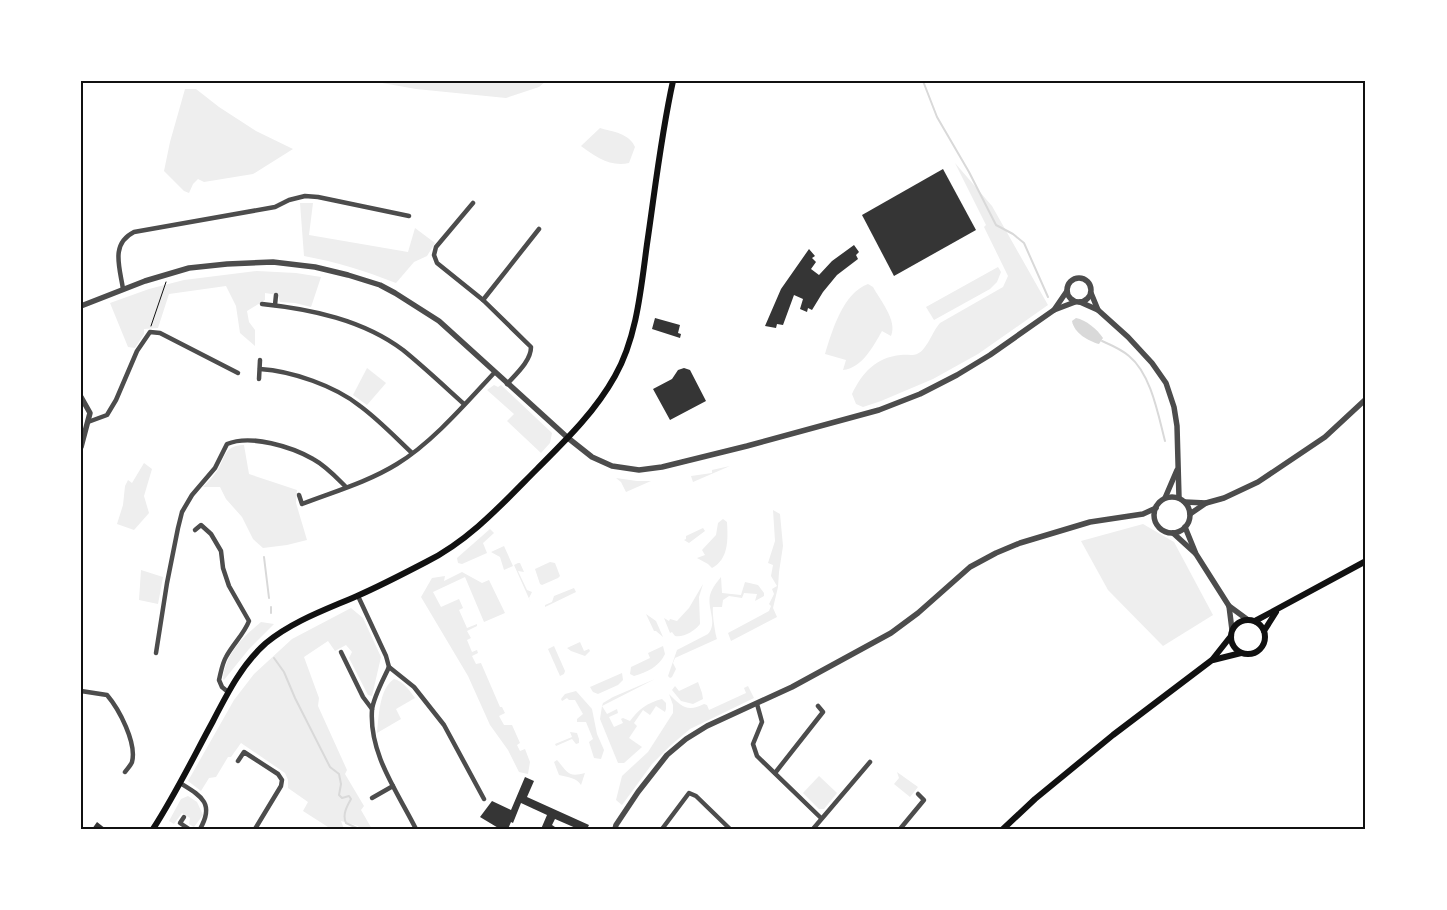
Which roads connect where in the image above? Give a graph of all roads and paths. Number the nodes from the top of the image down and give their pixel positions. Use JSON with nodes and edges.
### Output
{"nodes":[{"id":1,"x":673,"y":81,"type":"edge"},
{"id":2,"x":473,"y":203,"type":"dead end"},
{"id":3,"x":409,"y":216,"type":"dead end"},
{"id":4,"x":540,"y":229,"type":"dead end"},
{"id":5,"x":169,"y":274,"type":"junction"},
{"id":6,"x":123,"y":289,"type":"junction"},
{"id":7,"x":1067,"y":291,"type":"junction"},
{"id":8,"x":1091,"y":294,"type":"junction"},
{"id":9,"x":276,"y":295,"type":"dead end"},
{"id":10,"x":483,"y":300,"type":"junction"},
{"id":11,"x":1078,"y":302,"type":"junction"},
{"id":12,"x":262,"y":304,"type":"dead end"},
{"id":13,"x":275,"y":305,"type":"junction"},
{"id":14,"x":81,"y":306,"type":"edge"},
{"id":15,"x":1054,"y":310,"type":"junction"},
{"id":16,"x":1098,"y":310,"type":"junction"},
{"id":17,"x":150,"y":332,"type":"junction"},
{"id":18,"x":260,"y":360,"type":"dead end"},
{"id":19,"x":260,"y":369,"type":"junction"},
{"id":20,"x":495,"y":372,"type":"junction"},
{"id":21,"x":238,"y":373,"type":"dead end"},
{"id":22,"x":259,"y":379,"type":"dead end"},
{"id":23,"x":507,"y":384,"type":"junction"},
{"id":24,"x":81,"y":398,"type":"edge"},
{"id":25,"x":1366,"y":399,"type":"edge"},
{"id":26,"x":464,"y":404,"type":"junction"},
{"id":27,"x":88,"y":422,"type":"junction"},
{"id":28,"x":568,"y":438,"type":"junction"},
{"id":29,"x":81,"y":447,"type":"edge"},
{"id":30,"x":412,"y":453,"type":"junction"},
{"id":31,"x":1177,"y":469,"type":"junction"},
{"id":32,"x":346,"y":487,"type":"junction"},
{"id":33,"x":299,"y":495,"type":"dead end"},
{"id":34,"x":1165,"y":498,"type":"junction"},
{"id":35,"x":1179,"y":498,"type":"junction"},
{"id":36,"x":1185,"y":502,"type":"junction"},
{"id":37,"x":1206,"y":503,"type":"junction"},
{"id":38,"x":1156,"y":508,"type":"junction"},
{"id":39,"x":1143,"y":514,"type":"junction"},
{"id":40,"x":1190,"y":514,"type":"junction"},
{"id":41,"x":1156,"y":522,"type":"junction"},
{"id":42,"x":1185,"y":527,"type":"junction"},
{"id":43,"x":195,"y":530,"type":"dead end"},
{"id":44,"x":1173,"y":533,"type":"junction"},
{"id":45,"x":1196,"y":554,"type":"junction"},
{"id":46,"x":1366,"y":561,"type":"edge"},
{"id":47,"x":358,"y":596,"type":"junction"},
{"id":48,"x":1229,"y":606,"type":"junction"},
{"id":49,"x":1277,"y":611,"type":"junction"},
{"id":50,"x":1252,"y":620,"type":"junction"},
{"id":51,"x":1264,"y":631,"type":"junction"},
{"id":52,"x":1232,"y":633,"type":"junction"},
{"id":53,"x":340,"y":652,"type":"dead end"},
{"id":54,"x":1241,"y":652,"type":"junction"},
{"id":55,"x":156,"y":653,"type":"dead end"},
{"id":56,"x":1212,"y":660,"type":"junction"},
{"id":57,"x":389,"y":667,"type":"junction"},
{"id":58,"x":81,"y":691,"type":"edge"},
{"id":59,"x":228,"y":692,"type":"junction"},
{"id":60,"x":758,"y":704,"type":"junction"},
{"id":61,"x":818,"y":706,"type":"dead end"},
{"id":62,"x":372,"y":708,"type":"junction"},
{"id":63,"x":238,"y":761,"type":"dead end"},
{"id":64,"x":870,"y":762,"type":"dead end"},
{"id":65,"x":124,"y":772,"type":"dead end"},
{"id":66,"x":775,"y":773,"type":"junction"},
{"id":67,"x":180,"y":783,"type":"junction"},
{"id":68,"x":393,"y":786,"type":"junction"},
{"id":69,"x":918,"y":794,"type":"dead end"},
{"id":70,"x":372,"y":798,"type":"dead end"},
{"id":71,"x":484,"y":799,"type":"dead end"},
{"id":72,"x":184,"y":817,"type":"dead end"},
{"id":73,"x":822,"y":818,"type":"junction"},
{"id":74,"x":153,"y":829,"type":"edge"},
{"id":75,"x":189,"y":829,"type":"edge"},
{"id":76,"x":200,"y":829,"type":"edge"},
{"id":77,"x":255,"y":829,"type":"edge"},
{"id":78,"x":416,"y":829,"type":"edge"},
{"id":79,"x":615,"y":829,"type":"edge"},
{"id":80,"x":662,"y":829,"type":"edge"},
{"id":81,"x":730,"y":829,"type":"edge"},
{"id":82,"x":813,"y":829,"type":"edge"},
{"id":83,"x":900,"y":829,"type":"edge"},
{"id":84,"x":1003,"y":829,"type":"edge"}],
"edges":[{"from":1,"to":28,"type":"main road"},
{"from":2,"to":10,"type":"street"},
{"from":3,"to":6,"type":"street"},
{"from":4,"to":10,"type":"street"},
{"from":5,"to":6,"type":"street"},
{"from":5,"to":17,"type":"path"},
{"from":5,"to":20,"type":"street"},
{"from":6,"to":14,"type":"street"},
{"from":7,"to":8,"type":"street"},
{"from":7,"to":11,"type":"street"},
{"from":7,"to":15,"type":"street"},
{"from":8,"to":11,"type":"street"},
{"from":8,"to":16,"type":"street"},
{"from":9,"to":13,"type":"street"},
{"from":10,"to":23,"type":"street"},
{"from":11,"to":15,"type":"street"},
{"from":11,"to":16,"type":"street"},
{"from":12,"to":13,"type":"street"},
{"from":13,"to":26,"type":"street"},
{"from":15,"to":28,"type":"street"},
{"from":16,"to":31,"type":"street"},
{"from":17,"to":21,"type":"street"},
{"from":17,"to":27,"type":"street"},
{"from":18,"to":19,"type":"street"},
{"from":19,"to":22,"type":"street"},
{"from":19,"to":30,"type":"street"},
{"from":20,"to":23,"type":"street"},
{"from":20,"to":26,"type":"street"},
{"from":23,"to":28,"type":"street"},
{"from":24,"to":27,"type":"street"},
{"from":25,"to":37,"type":"street"},
{"from":26,"to":30,"type":"street"},
{"from":27,"to":29,"type":"street"},
{"from":28,"to":47,"type":"main road"},
{"from":30,"to":32,"type":"street"},
{"from":31,"to":34,"type":"street"},
{"from":31,"to":35,"type":"street"},
{"from":32,"to":33,"type":"street"},
{"from":32,"to":55,"type":"street"},
{"from":34,"to":35,"type":"street"},
{"from":34,"to":38,"type":"street"},
{"from":35,"to":36,"type":"street"},
{"from":36,"to":37,"type":"street"},
{"from":36,"to":40,"type":"street"},
{"from":37,"to":40,"type":"street"},
{"from":38,"to":39,"type":"street"},
{"from":38,"to":41,"type":"street"},
{"from":39,"to":41,"type":"street"},
{"from":39,"to":60,"type":"street"},
{"from":40,"to":42,"type":"street"},
{"from":41,"to":44,"type":"street"},
{"from":42,"to":44,"type":"street"},
{"from":42,"to":45,"type":"street"},
{"from":43,"to":59,"type":"street"},
{"from":44,"to":45,"type":"street"},
{"from":45,"to":48,"type":"street"},
{"from":46,"to":49,"type":"main road"},
{"from":47,"to":57,"type":"street"},
{"from":47,"to":59,"type":"main road"},
{"from":48,"to":50,"type":"street"},
{"from":48,"to":52,"type":"street"},
{"from":49,"to":50,"type":"main road"},
{"from":49,"to":51,"type":"main road"},
{"from":50,"to":51,"type":"main road"},
{"from":50,"to":52,"type":"main road"},
{"from":51,"to":54,"type":"main road"},
{"from":52,"to":54,"type":"main road"},
{"from":52,"to":56,"type":"main road"},
{"from":53,"to":62,"type":"street"},
{"from":54,"to":56,"type":"main road"},
{"from":56,"to":84,"type":"main road"},
{"from":57,"to":62,"type":"street"},
{"from":57,"to":71,"type":"street"},
{"from":58,"to":65,"type":"street"},
{"from":59,"to":67,"type":"main road"},
{"from":60,"to":66,"type":"street"},
{"from":60,"to":79,"type":"street"},
{"from":61,"to":66,"type":"street"},
{"from":62,"to":68,"type":"street"},
{"from":63,"to":77,"type":"street"},
{"from":64,"to":73,"type":"street"},
{"from":66,"to":73,"type":"street"},
{"from":67,"to":74,"type":"main road"},
{"from":67,"to":76,"type":"street"},
{"from":68,"to":70,"type":"street"},
{"from":68,"to":78,"type":"street"},
{"from":69,"to":83,"type":"street"},
{"from":72,"to":75,"type":"street"},
{"from":73,"to":82,"type":"street"},
{"from":80,"to":81,"type":"street"}]}
